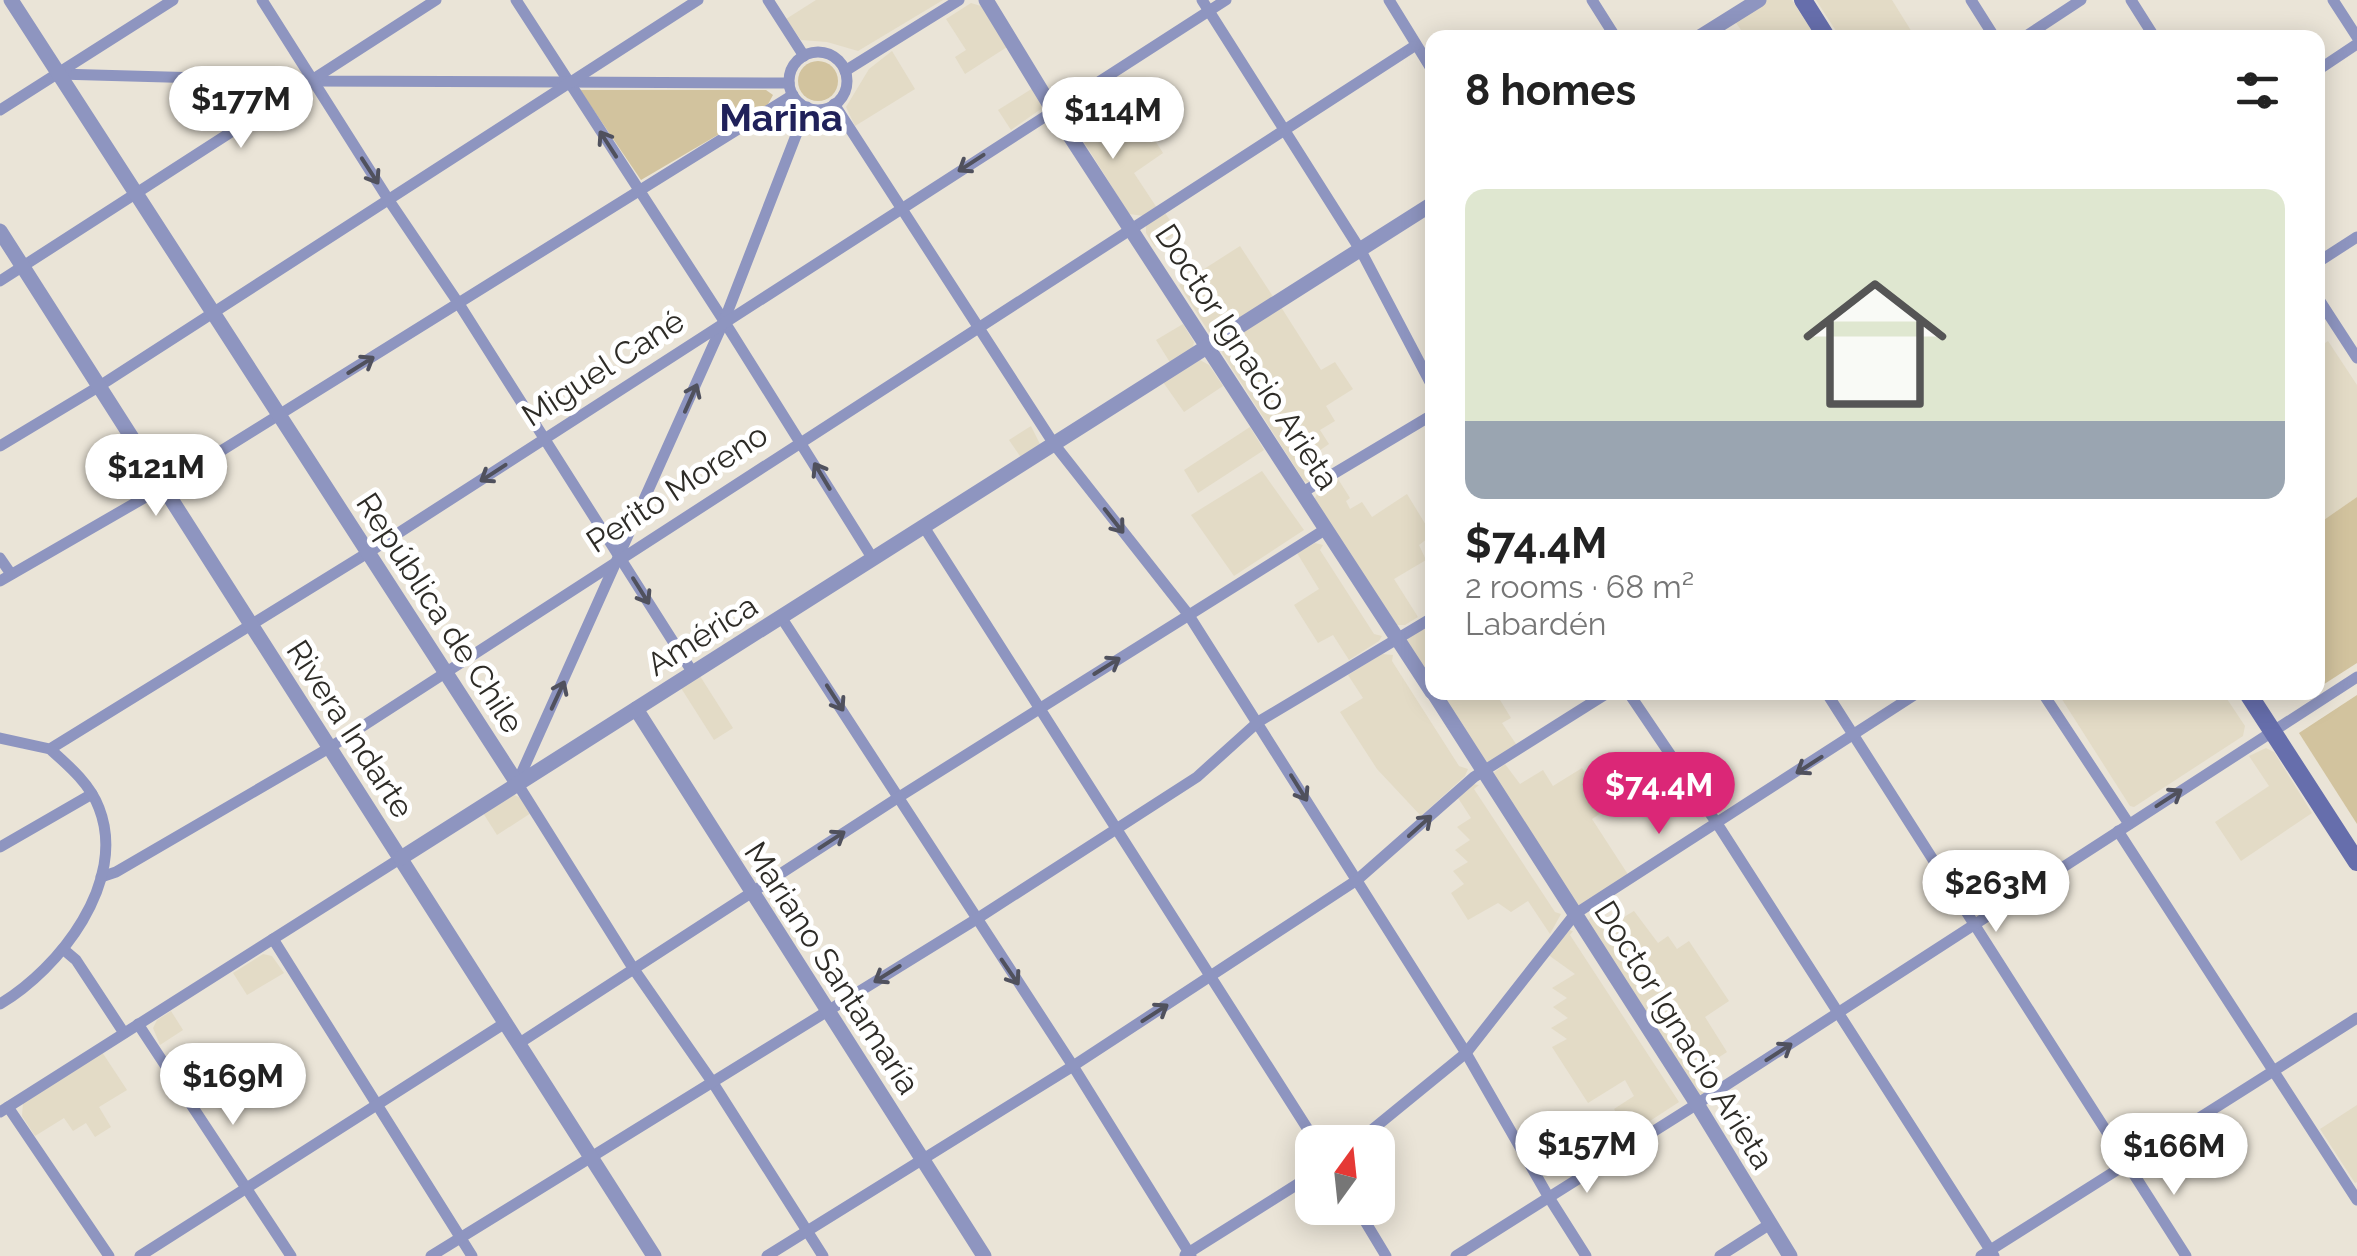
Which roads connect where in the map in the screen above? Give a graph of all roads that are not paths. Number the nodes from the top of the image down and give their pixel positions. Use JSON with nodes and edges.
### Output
{"nodes":[{"id":1,"x":11,"y":0,"type":"edge"},
{"id":2,"x":173,"y":0,"type":"edge"},
{"id":3,"x":262,"y":0,"type":"edge"},
{"id":4,"x":436,"y":0,"type":"edge"},
{"id":5,"x":516,"y":0,"type":"edge"},
{"id":6,"x":698,"y":0,"type":"edge"},
{"id":7,"x":768,"y":0,"type":"edge"},
{"id":8,"x":959,"y":0,"type":"edge"},
{"id":9,"x":986,"y":0,"type":"edge"},
{"id":10,"x":1226,"y":0,"type":"edge"},
{"id":11,"x":1389,"y":0,"type":"edge"},
{"id":12,"x":1592,"y":0,"type":"edge"},
{"id":13,"x":1759,"y":0,"type":"edge"},
{"id":14,"x":1803,"y":0,"type":"edge"},
{"id":15,"x":1971,"y":0,"type":"edge"},
{"id":16,"x":2081,"y":0,"type":"edge"},
{"id":17,"x":2131,"y":0,"type":"edge"},
{"id":18,"x":2333,"y":0,"type":"edge"},
{"id":19,"x":1205,"y":6,"type":"edge"},
{"id":20,"x":1611,"y":30,"type":"edge"},
{"id":21,"x":1711,"y":30,"type":"edge"},
{"id":22,"x":1823,"y":30,"type":"edge"},
{"id":23,"x":1989,"y":30,"type":"edge"},
{"id":24,"x":2035,"y":30,"type":"edge"},
{"id":25,"x":2149,"y":30,"type":"edge"},
{"id":26,"x":2357,"y":41,"type":"edge"},
{"id":27,"x":1416,"y":45,"type":"junction"},
{"id":28,"x":804,"y":56,"type":"junction"},
{"id":29,"x":1425,"y":59,"type":"edge"},
{"id":30,"x":2325,"y":65,"type":"edge"},
{"id":31,"x":845,"y":71,"type":"junction"},
{"id":32,"x":58,"y":74,"type":"junction"},
{"id":33,"x":312,"y":81,"type":"junction"},
{"id":34,"x":568,"y":84,"type":"junction"},
{"id":35,"x":791,"y":90,"type":"junction"},
{"id":36,"x":834,"y":104,"type":"junction"},
{"id":37,"x":808,"y":107,"type":"junction"},
{"id":38,"x":0,"y":110,"type":"edge"},
{"id":39,"x":1053,"y":110,"type":"junction"},
{"id":40,"x":1284,"y":128,"type":"junction"},
{"id":41,"x":639,"y":192,"type":"junction"},
{"id":42,"x":137,"y":193,"type":"junction"},
{"id":43,"x":388,"y":199,"type":"junction"},
{"id":44,"x":901,"y":208,"type":"junction"},
{"id":45,"x":1425,"y":209,"type":"edge"},
{"id":46,"x":1130,"y":228,"type":"junction"},
{"id":47,"x":0,"y":231,"type":"edge"},
{"id":48,"x":2357,"y":237,"type":"edge"},
{"id":49,"x":1361,"y":251,"type":"junction"},
{"id":50,"x":2325,"y":258,"type":"edge"},
{"id":51,"x":24,"y":267,"type":"junction"},
{"id":52,"x":0,"y":281,"type":"edge"},
{"id":53,"x":460,"y":304,"type":"junction"},
{"id":54,"x":2325,"y":309,"type":"edge"},
{"id":55,"x":213,"y":314,"type":"junction"},
{"id":56,"x":724,"y":321,"type":"junction"},
{"id":57,"x":978,"y":327,"type":"junction"},
{"id":58,"x":1206,"y":346,"type":"junction"},
{"id":59,"x":2357,"y":358,"type":"edge"},
{"id":60,"x":1425,"y":373,"type":"edge"},
{"id":61,"x":98,"y":387,"type":"junction"},
{"id":62,"x":278,"y":416,"type":"junction"},
{"id":63,"x":1425,"y":419,"type":"edge"},
{"id":64,"x":544,"y":440,"type":"junction"},
{"id":65,"x":800,"y":441,"type":"junction"},
{"id":66,"x":1054,"y":444,"type":"junction"},
{"id":67,"x":0,"y":446,"type":"edge"},
{"id":68,"x":163,"y":487,"type":"junction"},
{"id":69,"x":1302,"y":492,"type":"junction"},
{"id":70,"x":924,"y":527,"type":"junction"},
{"id":71,"x":1326,"y":529,"type":"junction"},
{"id":72,"x":369,"y":552,"type":"junction"},
{"id":73,"x":0,"y":558,"type":"edge"},
{"id":74,"x":620,"y":559,"type":"junction"},
{"id":75,"x":873,"y":559,"type":"junction"},
{"id":76,"x":6,"y":578,"type":"edge"},
{"id":77,"x":1188,"y":614,"type":"junction"},
{"id":78,"x":781,"y":617,"type":"junction"},
{"id":79,"x":1425,"y":622,"type":"edge"},
{"id":80,"x":251,"y":627,"type":"junction"},
{"id":81,"x":1397,"y":636,"type":"junction"},
{"id":82,"x":444,"y":672,"type":"junction"},
{"id":83,"x":693,"y":673,"type":"junction"},
{"id":84,"x":2357,"y":677,"type":"edge"},
{"id":85,"x":1425,"y":680,"type":"edge"},
{"id":86,"x":2325,"y":697,"type":"edge"},
{"id":87,"x":1438,"y":700,"type":"edge"},
{"id":88,"x":1596,"y":700,"type":"edge"},
{"id":89,"x":1633,"y":700,"type":"edge"},
{"id":90,"x":1831,"y":700,"type":"edge"},
{"id":91,"x":1908,"y":700,"type":"edge"},
{"id":92,"x":2047,"y":700,"type":"edge"},
{"id":93,"x":2253,"y":700,"type":"edge"},
{"id":94,"x":2321,"y":700,"type":"edge"},
{"id":95,"x":1040,"y":708,"type":"junction"},
{"id":96,"x":636,"y":709,"type":"junction"},
{"id":97,"x":1258,"y":722,"type":"junction"},
{"id":98,"x":2272,"y":731,"type":"junction"},
{"id":99,"x":1854,"y":736,"type":"junction"},
{"id":100,"x":0,"y":738,"type":"edge"},
{"id":101,"x":329,"y":748,"type":"junction"},
{"id":102,"x":50,"y":749,"type":"junction"},
{"id":103,"x":1483,"y":771,"type":"junction"},
{"id":104,"x":517,"y":784,"type":"junction"},
{"id":105,"x":92,"y":794,"type":"junction"},
{"id":106,"x":900,"y":797,"type":"junction"},
{"id":107,"x":1718,"y":825,"type":"junction"},
{"id":108,"x":1118,"y":828,"type":"junction"},
{"id":109,"x":2124,"y":828,"type":"junction"},
{"id":110,"x":0,"y":847,"type":"edge"},
{"id":111,"x":401,"y":858,"type":"junction"},
{"id":112,"x":2357,"y":862,"type":"edge"},
{"id":113,"x":101,"y":877,"type":"junction"},
{"id":114,"x":1356,"y":880,"type":"junction"},
{"id":115,"x":750,"y":892,"type":"junction"},
{"id":116,"x":1575,"y":914,"type":"junction"},
{"id":117,"x":975,"y":920,"type":"junction"},
{"id":118,"x":1976,"y":923,"type":"junction"},
{"id":119,"x":273,"y":940,"type":"junction"},
{"id":120,"x":62,"y":949,"type":"junction"},
{"id":121,"x":634,"y":968,"type":"junction"},
{"id":122,"x":1211,"y":976,"type":"junction"},
{"id":123,"x":0,"y":1004,"type":"edge"},
{"id":124,"x":826,"y":1011,"type":"junction"},
{"id":125,"x":1837,"y":1014,"type":"junction"},
{"id":126,"x":2357,"y":1018,"type":"edge"},
{"id":127,"x":505,"y":1023,"type":"junction"},
{"id":128,"x":138,"y":1024,"type":"junction"},
{"id":129,"x":124,"y":1034,"type":"junction"},
{"id":130,"x":518,"y":1044,"type":"junction"},
{"id":131,"x":1466,"y":1053,"type":"junction"},
{"id":132,"x":1074,"y":1066,"type":"junction"},
{"id":133,"x":2274,"y":1072,"type":"junction"},
{"id":134,"x":713,"y":1083,"type":"junction"},
{"id":135,"x":1697,"y":1104,"type":"junction"},
{"id":136,"x":375,"y":1105,"type":"junction"},
{"id":137,"x":4,"y":1109,"type":"edge"},
{"id":138,"x":1305,"y":1125,"type":"edge"},
{"id":139,"x":1377,"y":1125,"type":"edge"},
{"id":140,"x":590,"y":1156,"type":"junction"},
{"id":141,"x":920,"y":1158,"type":"junction"},
{"id":142,"x":2127,"y":1162,"type":"junction"},
{"id":143,"x":248,"y":1186,"type":"junction"},
{"id":144,"x":1295,"y":1186,"type":"edge"},
{"id":145,"x":1548,"y":1196,"type":"junction"},
{"id":146,"x":2357,"y":1200,"type":"edge"},
{"id":147,"x":1770,"y":1224,"type":"junction"},
{"id":148,"x":1367,"y":1225,"type":"edge"},
{"id":149,"x":807,"y":1231,"type":"junction"},
{"id":150,"x":460,"y":1238,"type":"junction"},
{"id":151,"x":1989,"y":1254,"type":"edge"},
{"id":152,"x":1188,"y":1255,"type":"edge"},
{"id":153,"x":110,"y":1256,"type":"edge"},
{"id":154,"x":140,"y":1256,"type":"edge"},
{"id":155,"x":291,"y":1256,"type":"edge"},
{"id":156,"x":431,"y":1256,"type":"edge"},
{"id":157,"x":472,"y":1256,"type":"edge"},
{"id":158,"x":654,"y":1256,"type":"edge"},
{"id":159,"x":767,"y":1256,"type":"edge"},
{"id":160,"x":823,"y":1256,"type":"edge"},
{"id":161,"x":984,"y":1256,"type":"edge"},
{"id":162,"x":1386,"y":1256,"type":"edge"},
{"id":163,"x":1456,"y":1256,"type":"edge"},
{"id":164,"x":1586,"y":1256,"type":"edge"},
{"id":165,"x":1720,"y":1256,"type":"edge"},
{"id":166,"x":1790,"y":1256,"type":"edge"},
{"id":167,"x":2186,"y":1256,"type":"edge"}],
"edges":[{"from":1,"to":32,"type":"street","name":"República de Chile"},
{"from":2,"to":32,"type":"street"},
{"from":3,"to":33,"type":"street"},
{"from":4,"to":33,"type":"street"},
{"from":5,"to":34,"type":"street"},
{"from":6,"to":34,"type":"street"},
{"from":7,"to":28,"type":"street"},
{"from":8,"to":31,"type":"street"},
{"from":9,"to":39,"type":"street","name":"Doctor Ignacio Arieta"},
{"from":10,"to":19,"type":"street","name":"Miguel Cané"},
{"from":11,"to":27,"type":"street"},
{"from":12,"to":20,"type":"street"},
{"from":13,"to":21,"type":"street"},
{"from":14,"to":22,"type":"main road"},
{"from":15,"to":23,"type":"street"},
{"from":16,"to":24,"type":"street"},
{"from":17,"to":25,"type":"street"},
{"from":18,"to":26,"type":"street"},
{"from":19,"to":39,"type":"street","name":"Miguel Cané"},
{"from":19,"to":40,"type":"street"},
{"from":26,"to":30,"type":"street"},
{"from":27,"to":29,"type":"street"},
{"from":27,"to":40,"type":"street","name":"Perito Moreno"},
{"from":28,"to":31,"type":"street"},
{"from":28,"to":35,"type":"street"},
{"from":31,"to":36,"type":"street"},
{"from":32,"to":33,"type":"street"},
{"from":32,"to":38,"type":"street"},
{"from":32,"to":42,"type":"street","name":"República de Chile"},
{"from":33,"to":34,"type":"street"},
{"from":33,"to":42,"type":"street"},
{"from":33,"to":43,"type":"street","one_way":true},
{"from":34,"to":35,"type":"street"},
{"from":41,"to":34,"type":"street","one_way":true},
{"from":34,"to":43,"type":"street"},
{"from":35,"to":37,"type":"street"},
{"from":35,"to":41,"type":"street"},
{"from":36,"to":37,"type":"street"},
{"from":36,"to":44,"type":"street"},
{"from":37,"to":56,"type":"street"},
{"from":39,"to":44,"type":"street","name":"Miguel Cané","one_way":true},
{"from":39,"to":46,"type":"street","name":"Doctor Ignacio Arieta"},
{"from":40,"to":46,"type":"street","name":"Perito Moreno"},
{"from":40,"to":49,"type":"street"},
{"from":41,"to":53,"type":"street"},
{"from":41,"to":56,"type":"street"},
{"from":42,"to":51,"type":"street"},
{"from":42,"to":55,"type":"street","name":"República de Chile"},
{"from":43,"to":53,"type":"street"},
{"from":43,"to":55,"type":"street"},
{"from":44,"to":56,"type":"street","name":"Miguel Cané"},
{"from":44,"to":57,"type":"street"},
{"from":45,"to":49,"type":"street","name":"América"},
{"from":46,"to":57,"type":"street","name":"Perito Moreno"},
{"from":46,"to":58,"type":"street","name":"Doctor Ignacio Arieta"},
{"from":47,"to":51,"type":"street","name":"Rivera Indarte"},
{"from":48,"to":50,"type":"street"},
{"from":49,"to":58,"type":"street","name":"América"},
{"from":49,"to":60,"type":"street"},
{"from":51,"to":52,"type":"street"},
{"from":51,"to":61,"type":"street","name":"Rivera Indarte"},
{"from":62,"to":53,"type":"street","one_way":true},
{"from":53,"to":64,"type":"street"},
{"from":54,"to":59,"type":"street"},
{"from":55,"to":61,"type":"street"},
{"from":55,"to":62,"type":"street","name":"República de Chile"},
{"from":56,"to":64,"type":"street","name":"Miguel Cané"},
{"from":56,"to":65,"type":"street"},
{"from":74,"to":56,"type":"street","one_way":true},
{"from":57,"to":65,"type":"street","name":"Perito Moreno"},
{"from":57,"to":66,"type":"street"},
{"from":58,"to":66,"type":"street","name":"América"},
{"from":58,"to":69,"type":"street","name":"Doctor Ignacio Arieta"},
{"from":61,"to":67,"type":"street"},
{"from":61,"to":68,"type":"street","name":"Rivera Indarte"},
{"from":62,"to":68,"type":"street"},
{"from":62,"to":72,"type":"street","name":"República de Chile"},
{"from":63,"to":69,"type":"street"},
{"from":64,"to":72,"type":"street","name":"Miguel Cané","one_way":true},
{"from":64,"to":74,"type":"street"},
{"from":65,"to":74,"type":"street","name":"Perito Moreno"},
{"from":75,"to":65,"type":"street","one_way":true},
{"from":66,"to":70,"type":"street","name":"América"},
{"from":66,"to":77,"type":"street","one_way":true},
{"from":68,"to":76,"type":"street"},
{"from":68,"to":80,"type":"street","name":"Rivera Indarte"},
{"from":69,"to":71,"type":"street","name":"Doctor Ignacio Arieta"},
{"from":70,"to":75,"type":"street","name":"América"},
{"from":70,"to":95,"type":"street"},
{"from":71,"to":77,"type":"street"},
{"from":71,"to":81,"type":"street","name":"Doctor Ignacio Arieta"},
{"from":72,"to":80,"type":"street","name":"Miguel Cané"},
{"from":72,"to":82,"type":"street","name":"República de Chile"},
{"from":73,"to":76,"type":"street"},
{"from":74,"to":82,"type":"street","name":"Perito Moreno"},
{"from":74,"to":83,"type":"street","one_way":true},
{"from":104,"to":74,"type":"street","one_way":true},
{"from":75,"to":78,"type":"street","name":"América"},
{"from":95,"to":77,"type":"street","one_way":true},
{"from":77,"to":97,"type":"street"},
{"from":78,"to":83,"type":"street","name":"América"},
{"from":78,"to":106,"type":"street","one_way":true},
{"from":79,"to":81,"type":"street"},
{"from":80,"to":101,"type":"street","name":"Rivera Indarte"},
{"from":80,"to":102,"type":"street","name":"Miguel Cané"},
{"from":81,"to":85,"type":"street","name":"Doctor Ignacio Arieta"},
{"from":81,"to":97,"type":"street"},
{"from":82,"to":101,"type":"street","name":"Perito Moreno"},
{"from":82,"to":104,"type":"street","name":"República de Chile"},
{"from":83,"to":96,"type":"street","name":"América"},
{"from":84,"to":86,"type":"street"},
{"from":87,"to":103,"type":"street","name":"Doctor Ignacio Arieta"},
{"from":88,"to":103,"type":"street"},
{"from":89,"to":107,"type":"street"},
{"from":90,"to":99,"type":"street"},
{"from":91,"to":99,"type":"street"},
{"from":92,"to":109,"type":"street"},
{"from":93,"to":98,"type":"main road"},
{"from":94,"to":98,"type":"street"},
{"from":95,"to":106,"type":"street"},
{"from":95,"to":108,"type":"street"},
{"from":96,"to":104,"type":"street","name":"América"},
{"from":96,"to":115,"type":"street","name":"Mariano Santamaría"},
{"from":97,"to":108,"type":"street"},
{"from":97,"to":114,"type":"street","one_way":true},
{"from":109,"to":98,"type":"street","one_way":true},
{"from":98,"to":112,"type":"main road"},
{"from":99,"to":107,"type":"street","one_way":true},
{"from":99,"to":118,"type":"street"},
{"from":100,"to":102,"type":"street"},
{"from":101,"to":111,"type":"street","name":"Rivera Indarte"},
{"from":101,"to":113,"type":"street","name":"Perito Moreno"},
{"from":102,"to":105,"type":"street"},
{"from":114,"to":103,"type":"street","one_way":true},
{"from":103,"to":116,"type":"street","name":"Doctor Ignacio Arieta"},
{"from":104,"to":111,"type":"street","name":"América"},
{"from":104,"to":121,"type":"street","name":"República de Chile"},
{"from":105,"to":110,"type":"street"},
{"from":105,"to":113,"type":"street"},
{"from":115,"to":106,"type":"street","one_way":true},
{"from":106,"to":117,"type":"street"},
{"from":107,"to":116,"type":"street"},
{"from":107,"to":125,"type":"street"},
{"from":108,"to":117,"type":"street"},
{"from":108,"to":122,"type":"street"},
{"from":109,"to":118,"type":"street"},
{"from":109,"to":133,"type":"street"},
{"from":111,"to":119,"type":"street","name":"América"},
{"from":111,"to":127,"type":"street","name":"Rivera Indarte"},
{"from":113,"to":120,"type":"street"},
{"from":114,"to":122,"type":"street"},
{"from":114,"to":131,"type":"street"},
{"from":115,"to":121,"type":"street"},
{"from":115,"to":124,"type":"street","name":"Mariano Santamaría"},
{"from":116,"to":131,"type":"street"},
{"from":116,"to":135,"type":"street","name":"Doctor Ignacio Arieta"},
{"from":117,"to":124,"type":"street","one_way":true},
{"from":117,"to":132,"type":"street","one_way":true},
{"from":118,"to":125,"type":"street"},
{"from":118,"to":142,"type":"street"},
{"from":119,"to":128,"type":"street","name":"América"},
{"from":119,"to":136,"type":"street"},
{"from":120,"to":123,"type":"street"},
{"from":120,"to":129,"type":"street"},
{"from":121,"to":130,"type":"street"},
{"from":121,"to":134,"type":"street","name":"República de Chile"},
{"from":132,"to":122,"type":"street","one_way":true},
{"from":122,"to":138,"type":"street"},
{"from":124,"to":134,"type":"street"},
{"from":124,"to":141,"type":"street","name":"Mariano Santamaría"},
{"from":135,"to":125,"type":"street","one_way":true},
{"from":125,"to":151,"type":"street"},
{"from":126,"to":133,"type":"street"},
{"from":127,"to":130,"type":"street","name":"Rivera Indarte"},
{"from":127,"to":136,"type":"street"},
{"from":128,"to":129,"type":"street","name":"América"},
{"from":128,"to":143,"type":"street"},
{"from":129,"to":137,"type":"street","name":"América"},
{"from":130,"to":140,"type":"street","name":"Rivera Indarte"},
{"from":131,"to":139,"type":"street"},
{"from":131,"to":145,"type":"street"},
{"from":132,"to":141,"type":"street"},
{"from":132,"to":152,"type":"street"},
{"from":133,"to":142,"type":"street"},
{"from":133,"to":146,"type":"street"},
{"from":134,"to":140,"type":"street"},
{"from":134,"to":149,"type":"street","name":"República de Chile"},
{"from":135,"to":145,"type":"street"},
{"from":135,"to":147,"type":"street","name":"Doctor Ignacio Arieta"},
{"from":136,"to":143,"type":"street"},
{"from":136,"to":150,"type":"street"},
{"from":137,"to":153,"type":"street"},
{"from":140,"to":150,"type":"street"},
{"from":140,"to":158,"type":"street","name":"Rivera Indarte"},
{"from":141,"to":149,"type":"street"},
{"from":141,"to":161,"type":"street","name":"Mariano Santamaría"},
{"from":142,"to":151,"type":"street"},
{"from":142,"to":167,"type":"street"},
{"from":143,"to":154,"type":"street"},
{"from":143,"to":155,"type":"street"},
{"from":144,"to":152,"type":"street"},
{"from":145,"to":163,"type":"street"},
{"from":145,"to":164,"type":"street"},
{"from":147,"to":165,"type":"street"},
{"from":147,"to":166,"type":"street","name":"Doctor Ignacio Arieta"},
{"from":148,"to":162,"type":"street"},
{"from":149,"to":159,"type":"street"},
{"from":149,"to":160,"type":"street","name":"República de Chile"},
{"from":150,"to":156,"type":"street"},
{"from":150,"to":157,"type":"street"}]}
